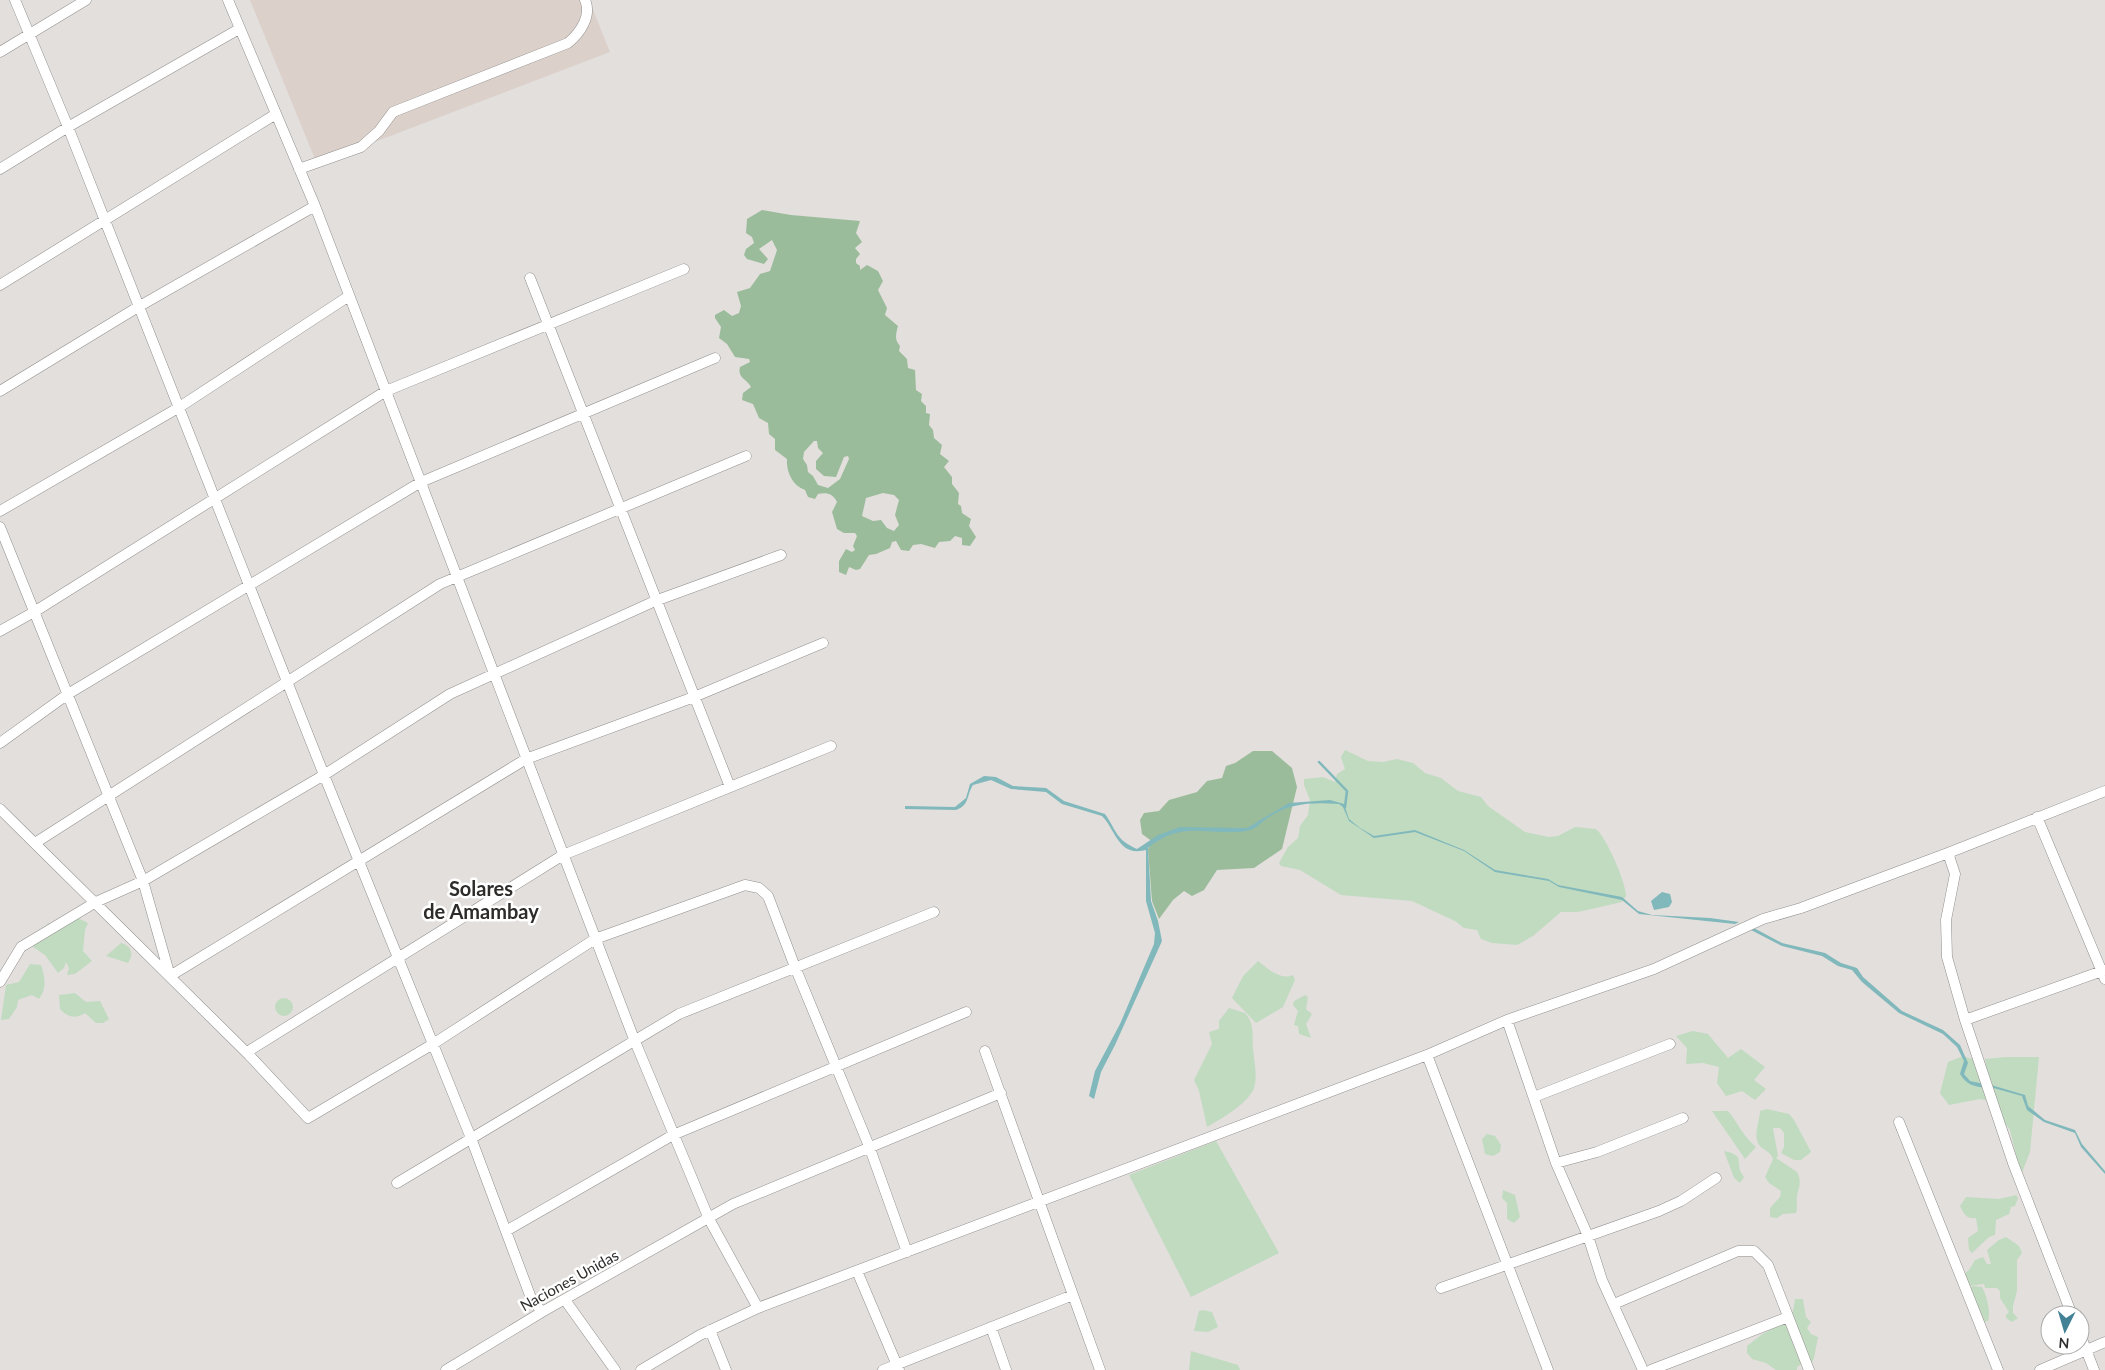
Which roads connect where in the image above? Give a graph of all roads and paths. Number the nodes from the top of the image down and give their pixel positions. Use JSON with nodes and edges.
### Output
{"nodes":[{"id":1,"x":15,"y":0,"type":"edge"},
{"id":2,"x":86,"y":0,"type":"edge"},
{"id":3,"x":228,"y":0,"type":"edge"},
{"id":4,"x":585,"y":0,"type":"edge"},
{"id":5,"x":240,"y":29,"type":"junction"},
{"id":6,"x":29,"y":34,"type":"junction"},
{"id":7,"x":0,"y":52,"type":"edge"},
{"id":8,"x":276,"y":114,"type":"junction"},
{"id":9,"x":68,"y":127,"type":"junction"},
{"id":10,"x":0,"y":169,"type":"edge"},
{"id":11,"x":299,"y":169,"type":"junction"},
{"id":12,"x":315,"y":206,"type":"junction"},
{"id":13,"x":104,"y":221,"type":"junction"},
{"id":14,"x":684,"y":269,"type":"dead end"},
{"id":15,"x":530,"y":278,"type":"dead end"},
{"id":16,"x":0,"y":285,"type":"edge"},
{"id":17,"x":349,"y":296,"type":"junction"},
{"id":18,"x":138,"y":307,"type":"junction"},
{"id":19,"x":548,"y":324,"type":"junction"},
{"id":20,"x":715,"y":358,"type":"dead end"},
{"id":21,"x":0,"y":391,"type":"edge"},
{"id":22,"x":386,"y":391,"type":"junction"},
{"id":23,"x":178,"y":408,"type":"junction"},
{"id":24,"x":583,"y":414,"type":"junction"},
{"id":25,"x":746,"y":456,"type":"dead end"},
{"id":26,"x":421,"y":482,"type":"junction"},
{"id":27,"x":215,"y":499,"type":"junction"},
{"id":28,"x":620,"y":508,"type":"junction"},
{"id":29,"x":0,"y":511,"type":"edge"},
{"id":30,"x":0,"y":527,"type":"edge"},
{"id":31,"x":781,"y":555,"type":"dead end"},
{"id":32,"x":457,"y":577,"type":"junction"},
{"id":33,"x":249,"y":585,"type":"junction"},
{"id":34,"x":657,"y":601,"type":"junction"},
{"id":35,"x":34,"y":612,"type":"junction"},
{"id":36,"x":0,"y":631,"type":"edge"},
{"id":37,"x":823,"y":643,"type":"dead end"},
{"id":38,"x":493,"y":673,"type":"junction"},
{"id":39,"x":288,"y":682,"type":"junction"},
{"id":40,"x":68,"y":694,"type":"junction"},
{"id":41,"x":694,"y":696,"type":"junction"},
{"id":42,"x":0,"y":743,"type":"edge"},
{"id":43,"x":831,"y":746,"type":"dead end"},
{"id":44,"x":526,"y":759,"type":"junction"},
{"id":45,"x":324,"y":774,"type":"junction"},
{"id":46,"x":730,"y":787,"type":"junction"},
{"id":47,"x":2105,"y":791,"type":"edge"},
{"id":48,"x":108,"y":794,"type":"junction"},
{"id":49,"x":0,"y":809,"type":"edge"},
{"id":50,"x":2037,"y":817,"type":"junction"},
{"id":51,"x":35,"y":842,"type":"junction"},
{"id":52,"x":1948,"y":853,"type":"junction"},
{"id":53,"x":563,"y":855,"type":"junction"},
{"id":54,"x":359,"y":859,"type":"junction"},
{"id":55,"x":143,"y":882,"type":"junction"},
{"id":56,"x":96,"y":902,"type":"junction"},
{"id":57,"x":934,"y":912,"type":"dead end"},
{"id":58,"x":595,"y":939,"type":"junction"},
{"id":59,"x":398,"y":958,"type":"junction"},
{"id":60,"x":794,"y":967,"type":"junction"},
{"id":61,"x":2103,"y":974,"type":"edge"},
{"id":62,"x":170,"y":976,"type":"junction"},
{"id":63,"x":0,"y":982,"type":"edge"},
{"id":64,"x":966,"y":1012,"type":"dead end"},
{"id":65,"x":1508,"y":1020,"type":"junction"},
{"id":66,"x":1965,"y":1020,"type":"junction"},
{"id":67,"x":634,"y":1039,"type":"junction"},
{"id":68,"x":432,"y":1044,"type":"junction"},
{"id":69,"x":1670,"y":1044,"type":"dead end"},
{"id":70,"x":985,"y":1051,"type":"dead end"},
{"id":71,"x":247,"y":1052,"type":"junction"},
{"id":72,"x":1427,"y":1055,"type":"junction"},
{"id":73,"x":836,"y":1066,"type":"junction"},
{"id":74,"x":1001,"y":1093,"type":"junction"},
{"id":75,"x":1534,"y":1097,"type":"junction"},
{"id":76,"x":1684,"y":1118,"type":"dead end"},
{"id":77,"x":1899,"y":1122,"type":"dead end"},
{"id":78,"x":673,"y":1135,"type":"junction"},
{"id":79,"x":471,"y":1138,"type":"junction"},
{"id":80,"x":869,"y":1146,"type":"junction"},
{"id":81,"x":1556,"y":1163,"type":"junction"},
{"id":82,"x":1716,"y":1178,"type":"dead end"},
{"id":83,"x":397,"y":1183,"type":"dead end"},
{"id":84,"x":1041,"y":1203,"type":"junction"},
{"id":85,"x":709,"y":1219,"type":"junction"},
{"id":86,"x":506,"y":1231,"type":"junction"},
{"id":87,"x":1588,"y":1236,"type":"junction"},
{"id":88,"x":907,"y":1252,"type":"junction"},
{"id":89,"x":1508,"y":1264,"type":"junction"},
{"id":90,"x":858,"y":1271,"type":"junction"},
{"id":91,"x":1441,"y":1288,"type":"dead end"},
{"id":92,"x":1073,"y":1295,"type":"junction"},
{"id":93,"x":565,"y":1300,"type":"junction"},
{"id":94,"x":1614,"y":1304,"type":"junction"},
{"id":95,"x":2068,"y":1305,"type":"edge"},
{"id":96,"x":758,"y":1308,"type":"junction"},
{"id":97,"x":542,"y":1312,"type":"junction"},
{"id":98,"x":1788,"y":1317,"type":"junction"},
{"id":99,"x":991,"y":1326,"type":"junction"},
{"id":100,"x":710,"y":1330,"type":"junction"},
{"id":101,"x":2105,"y":1342,"type":"edge"},
{"id":102,"x":2090,"y":1348,"type":"edge"},
{"id":103,"x":2073,"y":1355,"type":"edge"},
{"id":104,"x":2088,"y":1355,"type":"edge"},
{"id":105,"x":898,"y":1367,"type":"edge"},
{"id":106,"x":1546,"y":1369,"type":"edge"},
{"id":107,"x":446,"y":1370,"type":"edge"},
{"id":108,"x":615,"y":1370,"type":"edge"},
{"id":109,"x":641,"y":1370,"type":"edge"},
{"id":110,"x":726,"y":1370,"type":"edge"},
{"id":111,"x":883,"y":1370,"type":"edge"},
{"id":112,"x":1006,"y":1370,"type":"edge"},
{"id":113,"x":1100,"y":1370,"type":"edge"},
{"id":114,"x":1643,"y":1370,"type":"edge"},
{"id":115,"x":1650,"y":1370,"type":"edge"},
{"id":116,"x":1809,"y":1370,"type":"edge"},
{"id":117,"x":1998,"y":1370,"type":"edge"},
{"id":118,"x":2040,"y":1370,"type":"edge"},
{"id":119,"x":2094,"y":1370,"type":"edge"}],
"edges":[{"from":1,"to":6,"type":"street"},
{"from":2,"to":6,"type":"street"},
{"from":3,"to":5,"type":"street"},
{"from":4,"to":11,"type":"street"},
{"from":5,"to":8,"type":"street"},
{"from":5,"to":9,"type":"street"},
{"from":6,"to":7,"type":"street"},
{"from":6,"to":9,"type":"street"},
{"from":8,"to":11,"type":"street"},
{"from":8,"to":13,"type":"street"},
{"from":9,"to":10,"type":"street"},
{"from":9,"to":13,"type":"street"},
{"from":11,"to":12,"type":"street"},
{"from":12,"to":17,"type":"street"},
{"from":12,"to":18,"type":"street"},
{"from":13,"to":16,"type":"street"},
{"from":13,"to":18,"type":"street"},
{"from":14,"to":19,"type":"street"},
{"from":15,"to":19,"type":"street"},
{"from":17,"to":22,"type":"street"},
{"from":17,"to":23,"type":"street"},
{"from":18,"to":21,"type":"street"},
{"from":18,"to":23,"type":"street"},
{"from":19,"to":22,"type":"street"},
{"from":19,"to":24,"type":"street"},
{"from":20,"to":24,"type":"street"},
{"from":22,"to":26,"type":"street"},
{"from":22,"to":27,"type":"street"},
{"from":23,"to":27,"type":"street"},
{"from":23,"to":29,"type":"street"},
{"from":24,"to":26,"type":"street"},
{"from":24,"to":28,"type":"street"},
{"from":25,"to":28,"type":"street"},
{"from":26,"to":32,"type":"street"},
{"from":26,"to":33,"type":"street"},
{"from":27,"to":33,"type":"street"},
{"from":27,"to":35,"type":"street"},
{"from":28,"to":32,"type":"street"},
{"from":28,"to":34,"type":"street"},
{"from":30,"to":35,"type":"street"},
{"from":31,"to":34,"type":"street"},
{"from":32,"to":38,"type":"street"},
{"from":32,"to":39,"type":"street"},
{"from":33,"to":39,"type":"street"},
{"from":33,"to":40,"type":"street"},
{"from":34,"to":38,"type":"street"},
{"from":34,"to":41,"type":"street"},
{"from":35,"to":36,"type":"street"},
{"from":35,"to":40,"type":"street"},
{"from":37,"to":41,"type":"street"},
{"from":38,"to":44,"type":"street"},
{"from":38,"to":45,"type":"street"},
{"from":39,"to":45,"type":"street"},
{"from":39,"to":48,"type":"street"},
{"from":40,"to":42,"type":"street"},
{"from":40,"to":48,"type":"street"},
{"from":41,"to":44,"type":"street"},
{"from":41,"to":46,"type":"street"},
{"from":43,"to":46,"type":"street"},
{"from":44,"to":53,"type":"street"},
{"from":44,"to":54,"type":"street"},
{"from":45,"to":54,"type":"street"},
{"from":45,"to":55,"type":"street"},
{"from":46,"to":53,"type":"street"},
{"from":47,"to":50,"type":"street"},
{"from":48,"to":51,"type":"street"},
{"from":48,"to":55,"type":"street"},
{"from":49,"to":51,"type":"street"},
{"from":50,"to":52,"type":"street"},
{"from":50,"to":61,"type":"street"},
{"from":51,"to":56,"type":"street"},
{"from":52,"to":65,"type":"street"},
{"from":52,"to":66,"type":"street"},
{"from":53,"to":58,"type":"street"},
{"from":53,"to":59,"type":"street"},
{"from":54,"to":59,"type":"street"},
{"from":54,"to":62,"type":"street"},
{"from":55,"to":56,"type":"street"},
{"from":55,"to":62,"type":"street"},
{"from":56,"to":62,"type":"street"},
{"from":56,"to":63,"type":"street"},
{"from":57,"to":60,"type":"street"},
{"from":58,"to":60,"type":"street"},
{"from":58,"to":67,"type":"street"},
{"from":58,"to":68,"type":"street"},
{"from":59,"to":68,"type":"street"},
{"from":59,"to":71,"type":"street"},
{"from":60,"to":67,"type":"street"},
{"from":60,"to":73,"type":"street"},
{"from":61,"to":66,"type":"street"},
{"from":62,"to":71,"type":"street"},
{"from":64,"to":73,"type":"street"},
{"from":65,"to":72,"type":"street"},
{"from":65,"to":75,"type":"street"},
{"from":66,"to":95,"type":"street"},
{"from":67,"to":78,"type":"street"},
{"from":67,"to":79,"type":"street"},
{"from":68,"to":71,"type":"street"},
{"from":68,"to":79,"type":"street"},
{"from":69,"to":75,"type":"street"},
{"from":70,"to":74,"type":"street"},
{"from":72,"to":84,"type":"street"},
{"from":72,"to":89,"type":"street"},
{"from":73,"to":78,"type":"street"},
{"from":73,"to":80,"type":"street"},
{"from":74,"to":80,"type":"street","name":"Naciones Unidas"},
{"from":74,"to":84,"type":"street"},
{"from":75,"to":81,"type":"street"},
{"from":76,"to":81,"type":"street"},
{"from":77,"to":117,"type":"street"},
{"from":78,"to":85,"type":"street"},
{"from":78,"to":86,"type":"street"},
{"from":79,"to":83,"type":"street"},
{"from":79,"to":86,"type":"street"},
{"from":80,"to":85,"type":"street","name":"Naciones Unidas"},
{"from":80,"to":88,"type":"street"},
{"from":81,"to":87,"type":"street"},
{"from":82,"to":87,"type":"street"},
{"from":84,"to":88,"type":"street"},
{"from":84,"to":92,"type":"street"},
{"from":85,"to":93,"type":"street","name":"Naciones Unidas"},
{"from":85,"to":96,"type":"street"},
{"from":86,"to":97,"type":"street"},
{"from":87,"to":89,"type":"street"},
{"from":87,"to":94,"type":"street"},
{"from":88,"to":90,"type":"street"},
{"from":89,"to":91,"type":"street"},
{"from":89,"to":106,"type":"street"},
{"from":90,"to":96,"type":"street"},
{"from":90,"to":105,"type":"street"},
{"from":92,"to":99,"type":"street"},
{"from":92,"to":113,"type":"street"},
{"from":93,"to":97,"type":"street","name":"Naciones Unidas"},
{"from":93,"to":108,"type":"street"},
{"from":94,"to":98,"type":"street"},
{"from":94,"to":114,"type":"street"},
{"from":96,"to":100,"type":"street"},
{"from":97,"to":107,"type":"street","name":"Naciones Unidas"},
{"from":98,"to":115,"type":"street"},
{"from":98,"to":116,"type":"street"},
{"from":99,"to":105,"type":"street"},
{"from":99,"to":112,"type":"street"},
{"from":100,"to":109,"type":"street"},
{"from":100,"to":110,"type":"street"},
{"from":101,"to":102,"type":"street"},
{"from":103,"to":118,"type":"street"},
{"from":104,"to":119,"type":"street"},
{"from":105,"to":111,"type":"street"}]}
